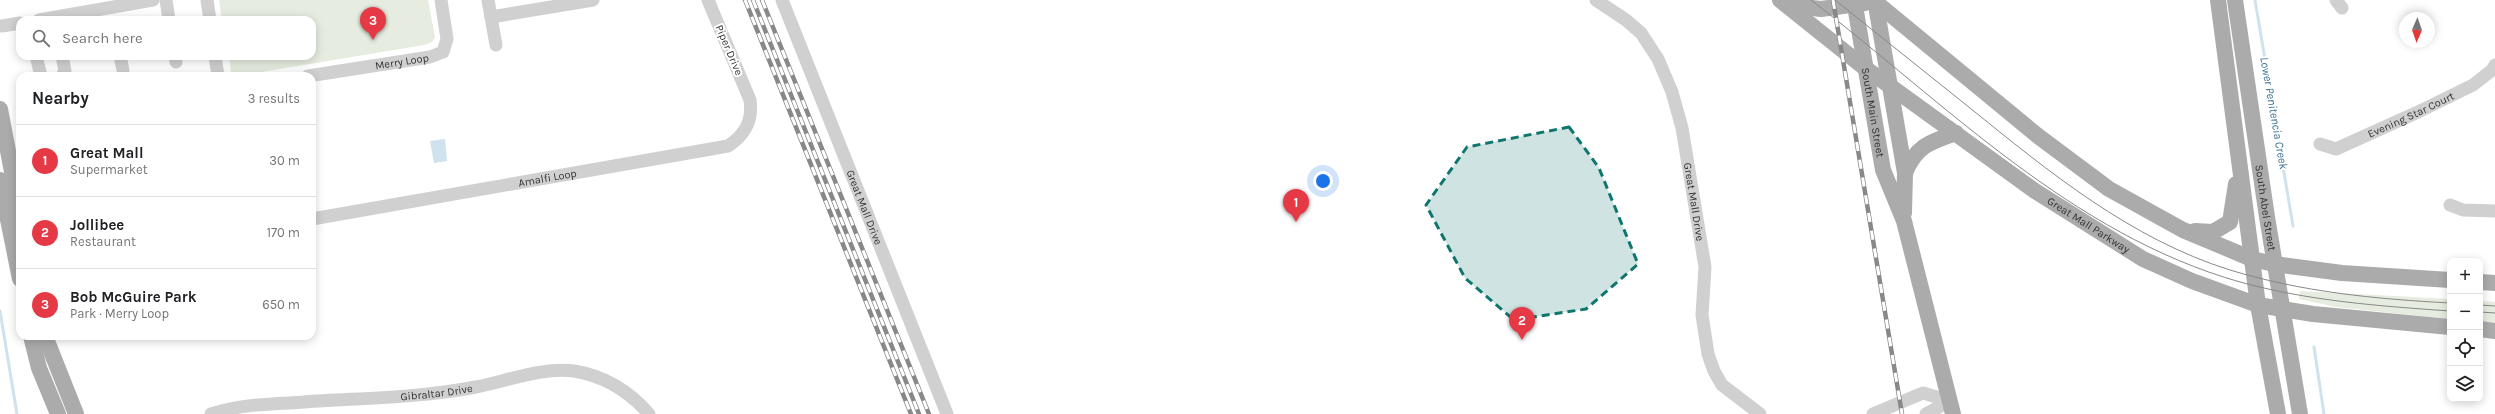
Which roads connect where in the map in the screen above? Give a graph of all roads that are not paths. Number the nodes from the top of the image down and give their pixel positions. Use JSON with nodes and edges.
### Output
{"nodes":[{"id":1,"x":152,"y":0,"type":"edge"},
{"id":2,"x":166,"y":0,"type":"edge"},
{"id":3,"x":206,"y":0,"type":"edge"},
{"id":4,"x":443,"y":0,"type":"edge"},
{"id":5,"x":488,"y":0,"type":"edge"},
{"id":6,"x":593,"y":0,"type":"edge"},
{"id":7,"x":708,"y":0,"type":"edge"},
{"id":8,"x":782,"y":0,"type":"edge"},
{"id":9,"x":1596,"y":0,"type":"edge"},
{"id":10,"x":2218,"y":0,"type":"edge"},
{"id":11,"x":2235,"y":0,"type":"edge"},
{"id":12,"x":1875,"y":1,"type":"edge"},
{"id":13,"x":1854,"y":2,"type":"edge"},
{"id":14,"x":1784,"y":3,"type":"edge"},
{"id":15,"x":113,"y":14,"type":"edge"},
{"id":16,"x":84,"y":16,"type":"edge"},
{"id":17,"x":168,"y":16,"type":"edge"},
{"id":18,"x":209,"y":16,"type":"edge"},
{"id":19,"x":491,"y":17,"type":"junction"},
{"id":20,"x":16,"y":24,"type":"edge"},
{"id":21,"x":2,"y":26,"type":"dead end"},
{"id":22,"x":496,"y":45,"type":"dead end"},
{"id":23,"x":37,"y":60,"type":"edge"},
{"id":24,"x":63,"y":60,"type":"edge"},
{"id":25,"x":121,"y":60,"type":"edge"},
{"id":26,"x":216,"y":60,"type":"edge"},
{"id":27,"x":2495,"y":65,"type":"edge"},
{"id":28,"x":1865,"y":68,"type":"junction"},
{"id":29,"x":123,"y":70,"type":"dead end"},
{"id":30,"x":40,"y":72,"type":"edge"},
{"id":31,"x":64,"y":72,"type":"edge"},
{"id":32,"x":217,"y":72,"type":"edge"},
{"id":33,"x":316,"y":75,"type":"edge"},
{"id":34,"x":1890,"y":85,"type":"junction"},
{"id":35,"x":750,"y":100,"type":"joint"},
{"id":36,"x":0,"y":109,"type":"edge"},
{"id":37,"x":1956,"y":133,"type":"junction"},
{"id":38,"x":2320,"y":144,"type":"dead end"},
{"id":39,"x":2238,"y":152,"type":"junction"},
{"id":40,"x":1905,"y":173,"type":"junction"},
{"id":41,"x":0,"y":180,"type":"edge"},
{"id":42,"x":16,"y":193,"type":"edge"},
{"id":43,"x":2450,"y":204,"type":"dead end"},
{"id":44,"x":2495,"y":211,"type":"edge"},
{"id":45,"x":316,"y":218,"type":"edge"},
{"id":46,"x":1904,"y":221,"type":"junction"},
{"id":47,"x":2183,"y":230,"type":"junction"},
{"id":48,"x":16,"y":259,"type":"edge"},
{"id":49,"x":2252,"y":259,"type":"junction"},
{"id":50,"x":2274,"y":264,"type":"junction"},
{"id":51,"x":2447,"y":280,"type":"edge"},
{"id":52,"x":2483,"y":282,"type":"edge"},
{"id":53,"x":2495,"y":283,"type":"edge"},
{"id":54,"x":2258,"y":306,"type":"junction"},
{"id":55,"x":2282,"y":309,"type":"junction"},
{"id":56,"x":2447,"y":327,"type":"edge"},
{"id":57,"x":2483,"y":329,"type":"edge"},
{"id":58,"x":2495,"y":330,"type":"edge"},
{"id":59,"x":32,"y":340,"type":"edge"},
{"id":60,"x":47,"y":340,"type":"edge"},
{"id":61,"x":1952,"y":408,"type":"edge"},
{"id":62,"x":58,"y":414,"type":"edge"},
{"id":63,"x":76,"y":414,"type":"edge"},
{"id":64,"x":210,"y":414,"type":"edge"},
{"id":65,"x":649,"y":414,"type":"edge"},
{"id":66,"x":947,"y":414,"type":"edge"},
{"id":67,"x":1760,"y":414,"type":"edge"},
{"id":68,"x":1874,"y":414,"type":"edge"},
{"id":69,"x":1926,"y":414,"type":"edge"},
{"id":70,"x":2278,"y":414,"type":"edge"},
{"id":71,"x":2300,"y":414,"type":"edge"}],
"edges":[{"from":1,"to":15,"type":"street"},
{"from":2,"to":17,"type":"street"},
{"from":3,"to":18,"type":"street"},
{"from":4,"to":33,"type":"street","name":"Merry Loop"},
{"from":5,"to":19,"type":"street"},
{"from":6,"to":19,"type":"street"},
{"from":7,"to":35,"type":"street","name":"Piper Drive"},
{"from":8,"to":66,"type":"street","name":"Great Mall Drive"},
{"from":9,"to":67,"type":"street","name":"Great Mall Drive"},
{"from":10,"to":39,"type":"main road","name":"South Abel Street"},
{"from":11,"to":50,"type":"main road","name":"South Abel Street"},
{"from":12,"to":13,"type":"main road"},
{"from":12,"to":34,"type":"main road","name":"South Main Street"},
{"from":12,"to":47,"type":"main road"},
{"from":13,"to":14,"type":"main road"},
{"from":13,"to":28,"type":"main road","name":"South Main Street"},
{"from":14,"to":28,"type":"main road","name":"Great Mall Parkway"},
{"from":15,"to":16,"type":"street"},
{"from":19,"to":22,"type":"street"},
{"from":20,"to":21,"type":"street"},
{"from":23,"to":30,"type":"street"},
{"from":24,"to":31,"type":"street"},
{"from":25,"to":29,"type":"street"},
{"from":26,"to":32,"type":"street"},
{"from":27,"to":38,"type":"street","name":"Evening Star Court"},
{"from":28,"to":34,"type":"main road","name":"Great Mall Parkway"},
{"from":28,"to":46,"type":"main road","name":"South Main Street"},
{"from":34,"to":37,"type":"main road","name":"Great Mall Parkway"},
{"from":34,"to":40,"type":"main road","name":"South Main Street"},
{"from":35,"to":45,"type":"street","name":"Amalfi Loop"},
{"from":36,"to":42,"type":"main road"},
{"from":37,"to":40,"type":"main road"},
{"from":37,"to":54,"type":"main road","name":"Great Mall Parkway"},
{"from":39,"to":47,"type":"main road"},
{"from":39,"to":49,"type":"main road","name":"South Abel Street"},
{"from":40,"to":46,"type":"main road","name":"South Main Street"},
{"from":41,"to":48,"type":"main road"},
{"from":43,"to":44,"type":"street"},
{"from":46,"to":61,"type":"main road","name":"South Main Street"},
{"from":47,"to":49,"type":"main road"},
{"from":49,"to":50,"type":"main road"},
{"from":49,"to":54,"type":"main road","name":"South Abel Street"},
{"from":50,"to":51,"type":"main road"},
{"from":50,"to":55,"type":"main road","name":"South Abel Street"},
{"from":52,"to":53,"type":"main road"},
{"from":54,"to":55,"type":"main road","name":"Great Mall Parkway"},
{"from":54,"to":70,"type":"main road","name":"South Abel Street"},
{"from":55,"to":56,"type":"main road","name":"Great Mall Parkway"},
{"from":55,"to":71,"type":"main road","name":"South Abel Street"},
{"from":57,"to":58,"type":"main road"},
{"from":59,"to":62,"type":"main road"},
{"from":60,"to":63,"type":"main road"},
{"from":61,"to":68,"type":"street"},
{"from":61,"to":69,"type":"street"},
{"from":64,"to":65,"type":"street","name":"Gibraltar Drive"}]}
